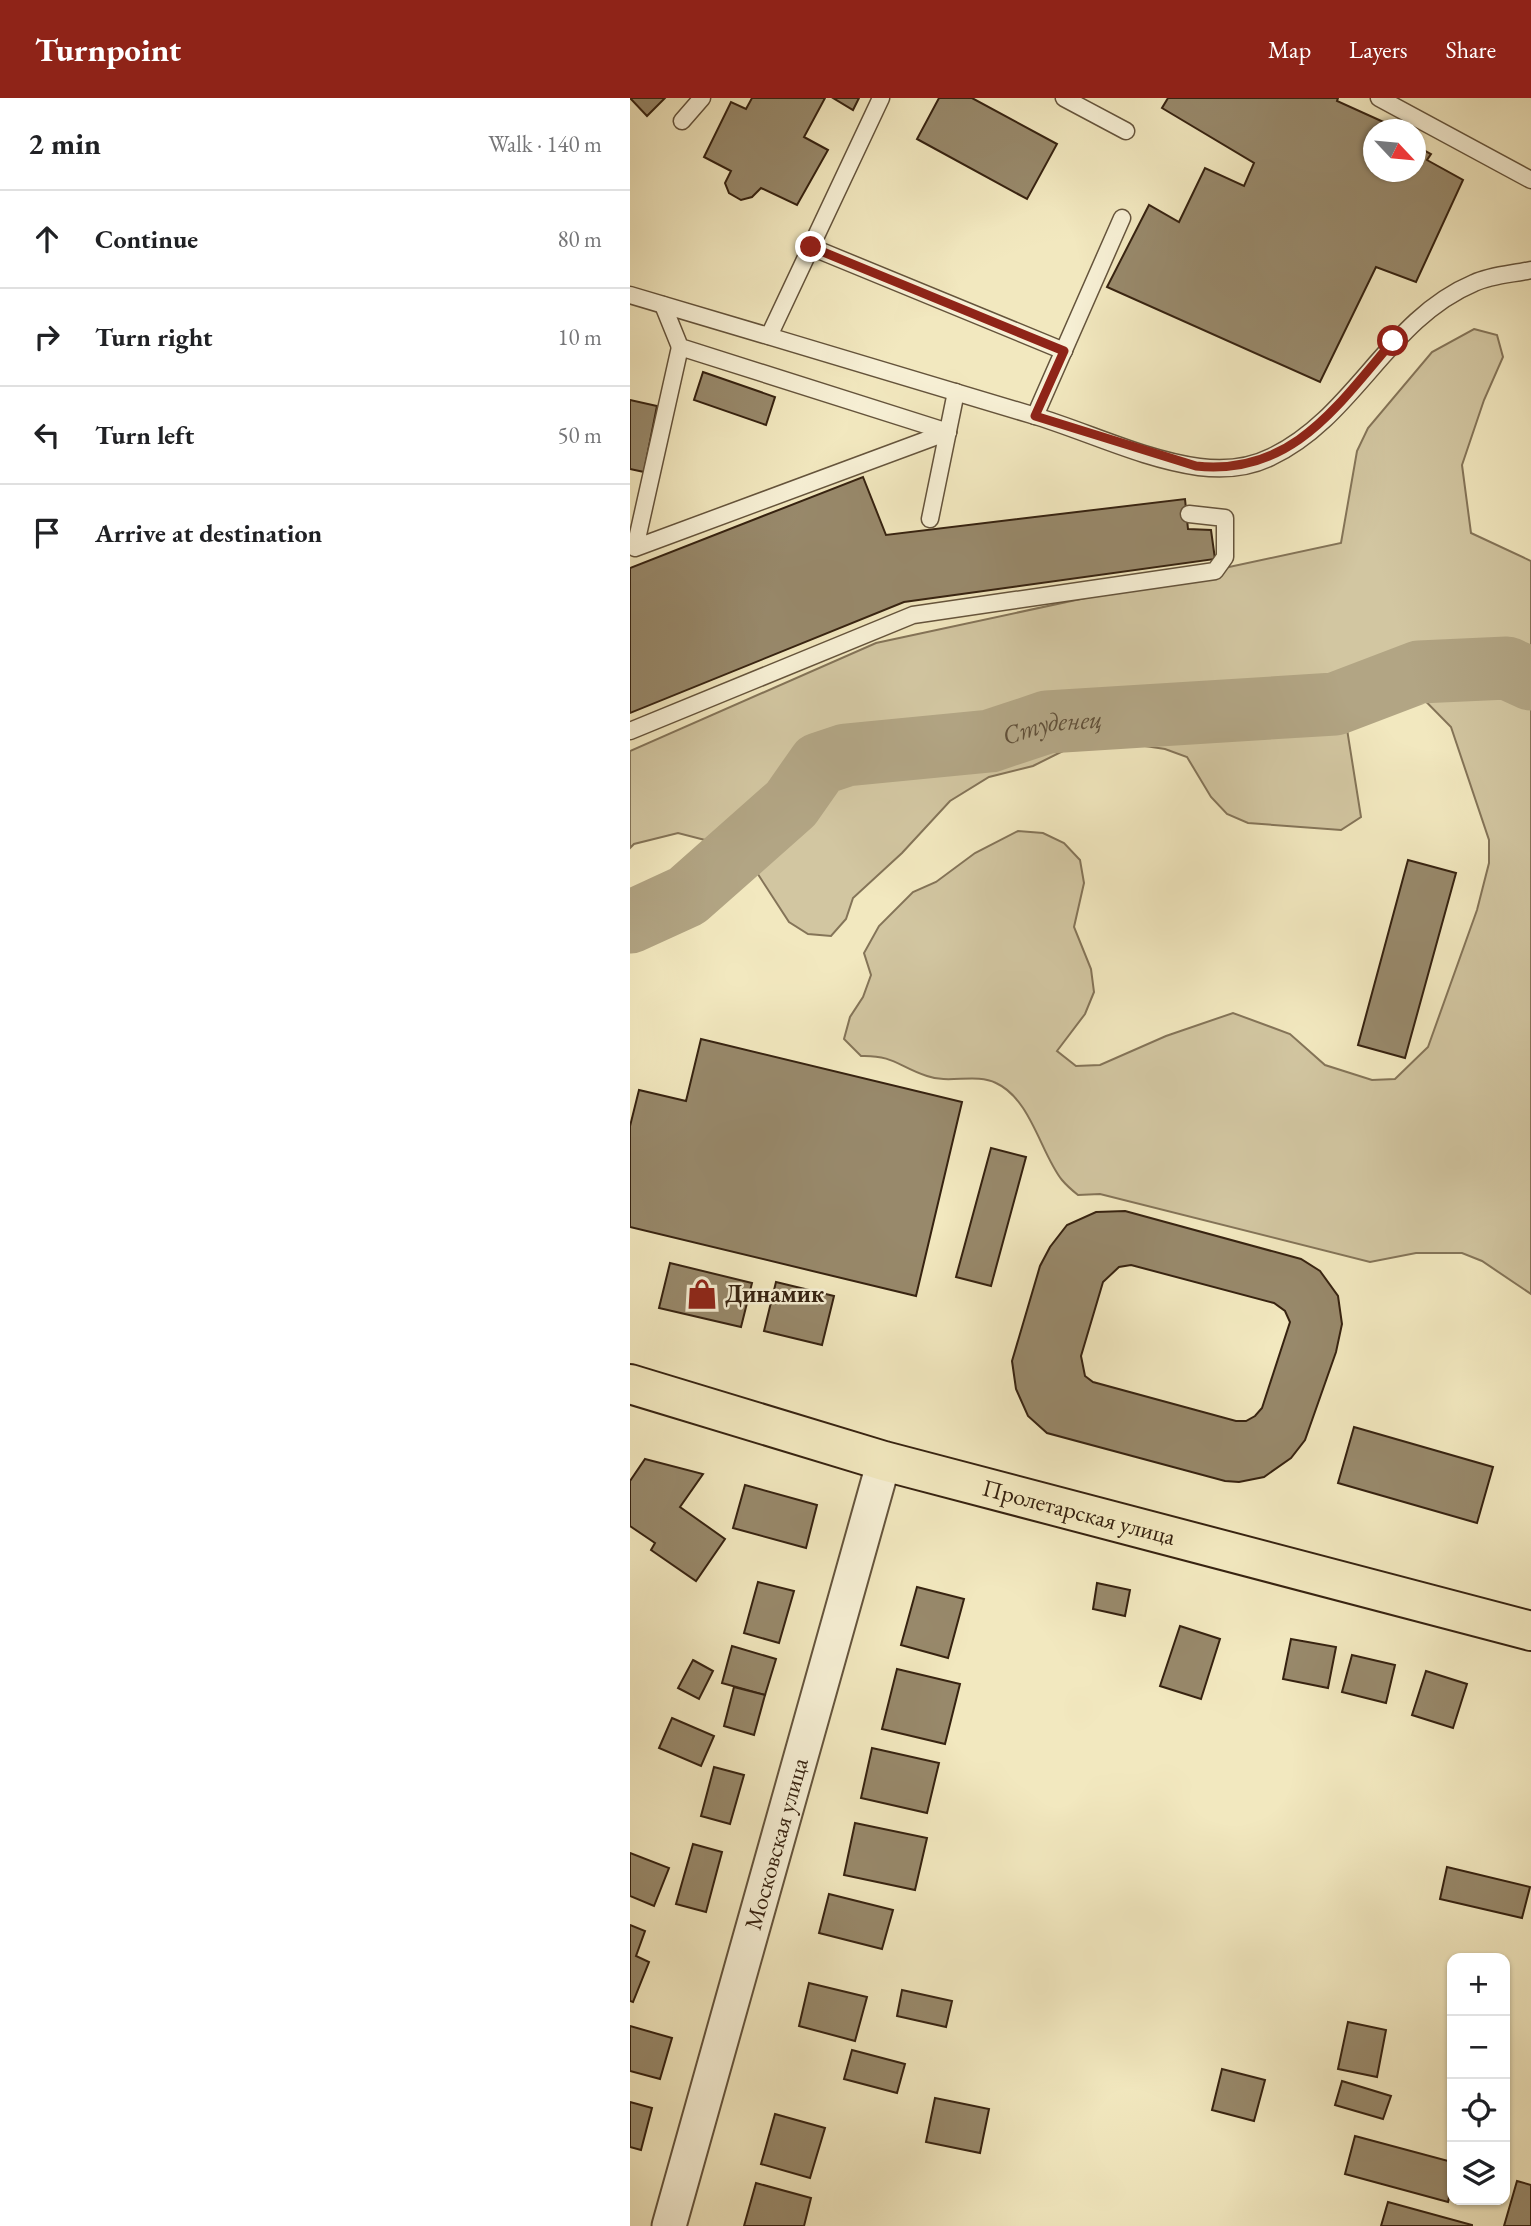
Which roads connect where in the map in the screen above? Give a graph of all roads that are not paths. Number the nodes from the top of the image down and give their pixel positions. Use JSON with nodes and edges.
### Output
{"nodes":[{"id":1,"x":702,"y":98,"type":"edge"},
{"id":2,"x":881,"y":98,"type":"edge"},
{"id":3,"x":1063,"y":98,"type":"edge"},
{"id":4,"x":1379,"y":98,"type":"edge"},
{"id":5,"x":682,"y":121,"type":"dead end"},
{"id":6,"x":1126,"y":131,"type":"dead end"},
{"id":7,"x":1531,"y":180,"type":"edge"},
{"id":8,"x":1122,"y":218,"type":"dead end"},
{"id":9,"x":811,"y":247,"type":"junction"},
{"id":10,"x":1531,"y":270,"type":"edge"},
{"id":11,"x":630,"y":295,"type":"edge"},
{"id":12,"x":663,"y":305,"type":"junction"},
{"id":13,"x":769,"y":336,"type":"junction"},
{"id":14,"x":680,"y":347,"type":"junction"},
{"id":15,"x":1064,"y":351,"type":"junction"},
{"id":16,"x":956,"y":392,"type":"junction"},
{"id":17,"x":1035,"y":416,"type":"junction"},
{"id":18,"x":948,"y":432,"type":"junction"},
{"id":19,"x":1189,"y":514,"type":"dead end"},
{"id":20,"x":930,"y":519,"type":"dead end"},
{"id":21,"x":633,"y":549,"type":"edge"},
{"id":22,"x":630,"y":731,"type":"edge"},
{"id":23,"x":630,"y":1384,"type":"edge"},
{"id":24,"x":884,"y":1461,"type":"junction"},
{"id":25,"x":1531,"y":1631,"type":"edge"},
{"id":26,"x":669,"y":2226,"type":"edge"}],
"edges":[{"from":1,"to":5,"type":"lane"},
{"from":2,"to":9,"type":"lane"},
{"from":3,"to":6,"type":"lane"},
{"from":4,"to":7,"type":"lane"},
{"from":8,"to":15,"type":"lane"},
{"from":9,"to":13,"type":"lane"},
{"from":9,"to":15,"type":"lane"},
{"from":10,"to":17,"type":"lane"},
{"from":11,"to":12,"type":"lane"},
{"from":12,"to":13,"type":"lane"},
{"from":12,"to":14,"type":"lane"},
{"from":13,"to":16,"type":"lane"},
{"from":14,"to":18,"type":"lane"},
{"from":14,"to":21,"type":"lane"},
{"from":15,"to":17,"type":"lane"},
{"from":16,"to":17,"type":"lane"},
{"from":16,"to":18,"type":"lane"},
{"from":18,"to":20,"type":"lane"},
{"from":18,"to":21,"type":"lane"},
{"from":19,"to":22,"type":"lane"},
{"from":23,"to":24,"type":"main road","name":"Пролетарская улица"},
{"from":24,"to":25,"type":"main road","name":"Пролетарская улица"},
{"from":24,"to":26,"type":"street","name":"Московская улица"}]}
